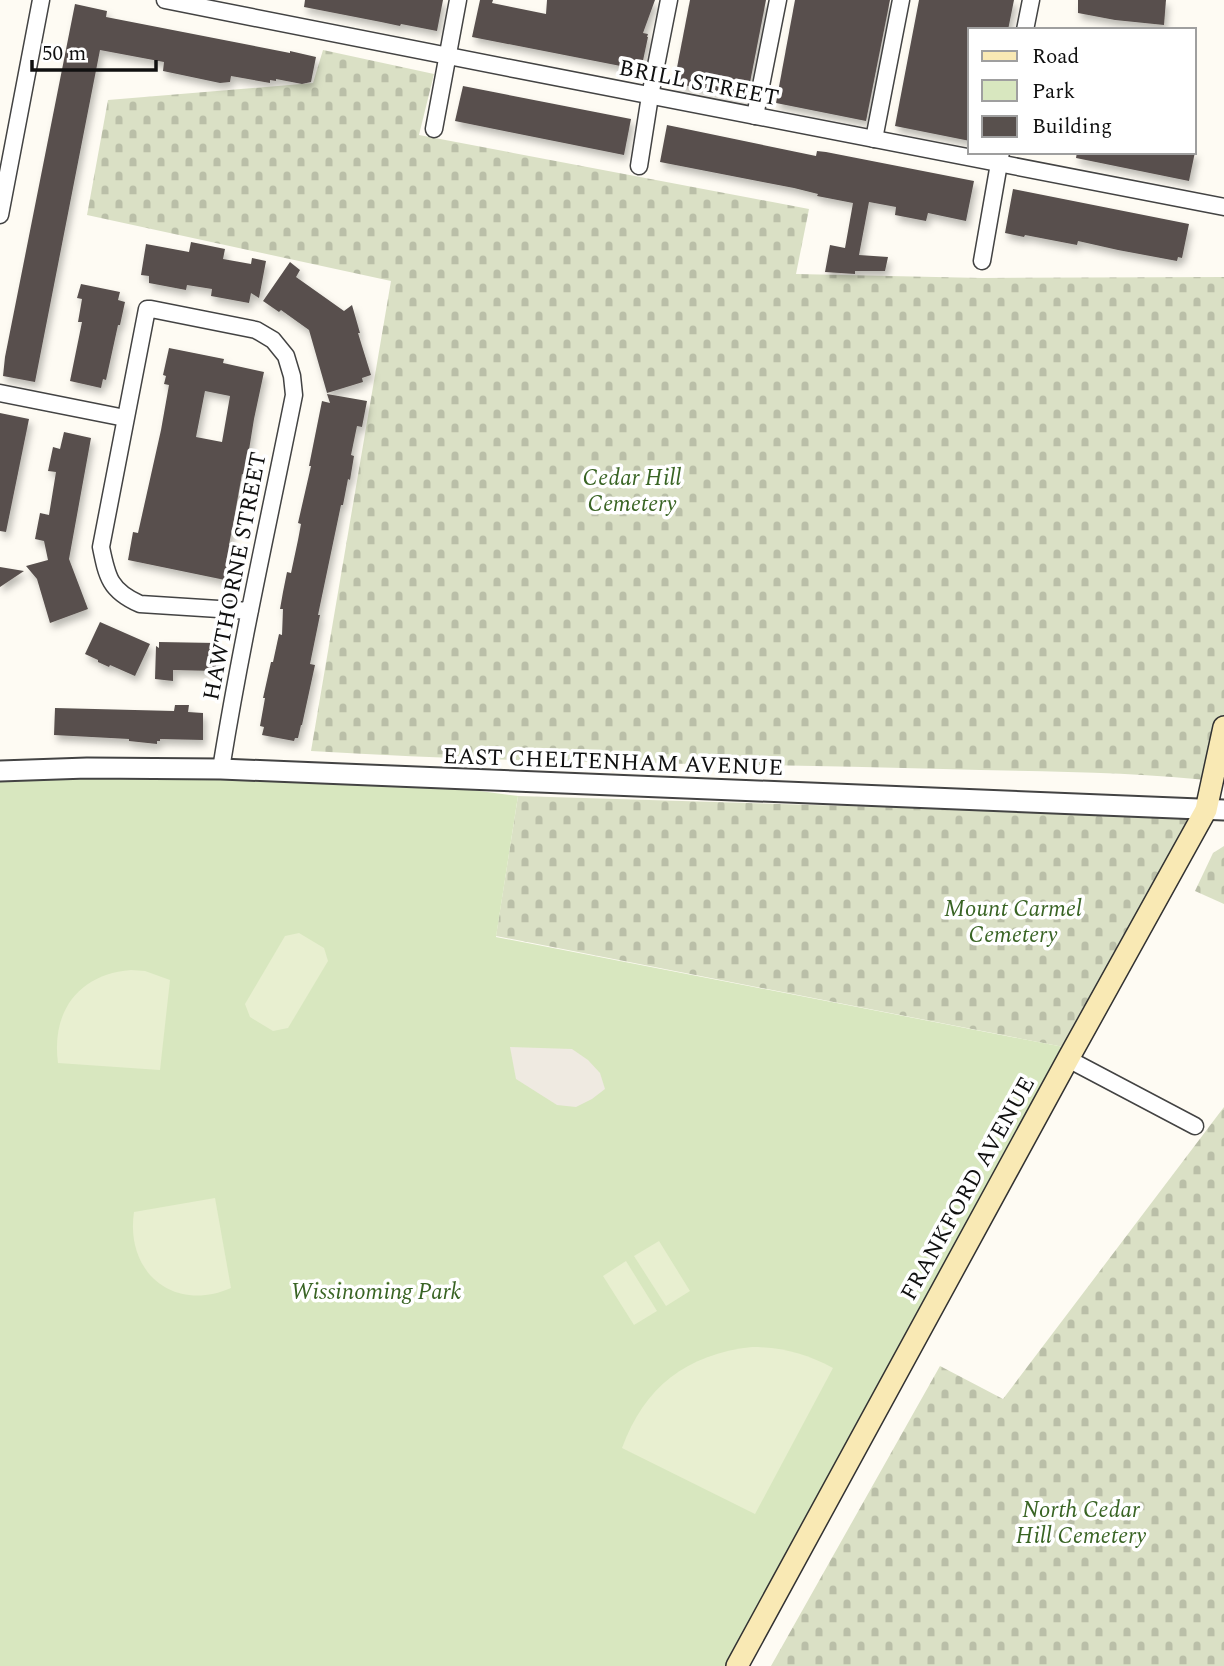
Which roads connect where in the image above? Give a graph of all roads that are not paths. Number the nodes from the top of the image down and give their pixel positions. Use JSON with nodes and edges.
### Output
{"nodes":[{"id":1,"x":41,"y":0,"type":"edge"},
{"id":2,"x":165,"y":0,"type":"edge"},
{"id":3,"x":458,"y":0,"type":"edge"},
{"id":4,"x":670,"y":0,"type":"edge"},
{"id":5,"x":778,"y":0,"type":"edge"},
{"id":6,"x":901,"y":0,"type":"edge"},
{"id":7,"x":1031,"y":0,"type":"edge"},
{"id":8,"x":1025,"y":28,"type":"edge"},
{"id":9,"x":447,"y":55,"type":"junction"},
{"id":10,"x":650,"y":96,"type":"junction"},
{"id":11,"x":755,"y":116,"type":"junction"},
{"id":12,"x":434,"y":129,"type":"dead end"},
{"id":13,"x":874,"y":139,"type":"junction"},
{"id":14,"x":968,"y":154,"type":"edge"},
{"id":15,"x":968,"y":154,"type":"edge"},
{"id":16,"x":1000,"y":159,"type":"edge"},
{"id":17,"x":639,"y":166,"type":"dead end"},
{"id":18,"x":1224,"y":207,"type":"edge"},
{"id":19,"x":0,"y":215,"type":"edge"},
{"id":20,"x":982,"y":261,"type":"dead end"},
{"id":21,"x":0,"y":393,"type":"edge"},
{"id":22,"x":125,"y":418,"type":"junction"},
{"id":23,"x":250,"y":611,"type":"junction"},
{"id":24,"x":1224,"y":727,"type":"edge"},
{"id":25,"x":221,"y":769,"type":"junction"},
{"id":26,"x":0,"y":771,"type":"edge"},
{"id":27,"x":1215,"y":810,"type":"edge"},
{"id":28,"x":1068,"y":1059,"type":"junction"},
{"id":29,"x":1195,"y":1126,"type":"dead end"},
{"id":30,"x":737,"y":1666,"type":"edge"}],
"edges":[{"from":1,"to":19,"type":"street"},
{"from":2,"to":9,"type":"street","name":"BRILL STREET"},
{"from":3,"to":9,"type":"street"},
{"from":4,"to":10,"type":"street"},
{"from":5,"to":11,"type":"street"},
{"from":6,"to":13,"type":"street"},
{"from":7,"to":8,"type":"street"},
{"from":9,"to":10,"type":"street","name":"BRILL STREET"},
{"from":9,"to":12,"type":"street"},
{"from":10,"to":11,"type":"street","name":"BRILL STREET"},
{"from":10,"to":17,"type":"street"},
{"from":11,"to":13,"type":"street","name":"BRILL STREET"},
{"from":13,"to":15,"type":"street","name":"BRILL STREET"},
{"from":14,"to":16,"type":"street","name":"BRILL STREET"},
{"from":16,"to":18,"type":"street","name":"BRILL STREET"},
{"from":16,"to":20,"type":"street"},
{"from":21,"to":22,"type":"street"},
{"from":22,"to":23,"type":"street"},
{"from":22,"to":23,"type":"street","name":"HAWTHORNE STREET"},
{"from":23,"to":25,"type":"street","name":"HAWTHORNE STREET"},
{"from":24,"to":27,"type":"main road","name":"FRANKFORD AVENUE"},
{"from":25,"to":26,"type":"street","name":"EAST CHELTENHAM AVENUE"},
{"from":25,"to":27,"type":"street","name":"EAST CHELTENHAM AVENUE"},
{"from":27,"to":28,"type":"main road","name":"FRANKFORD AVENUE"},
{"from":28,"to":29,"type":"street"},
{"from":28,"to":30,"type":"main road","name":"FRANKFORD AVENUE"}]}
